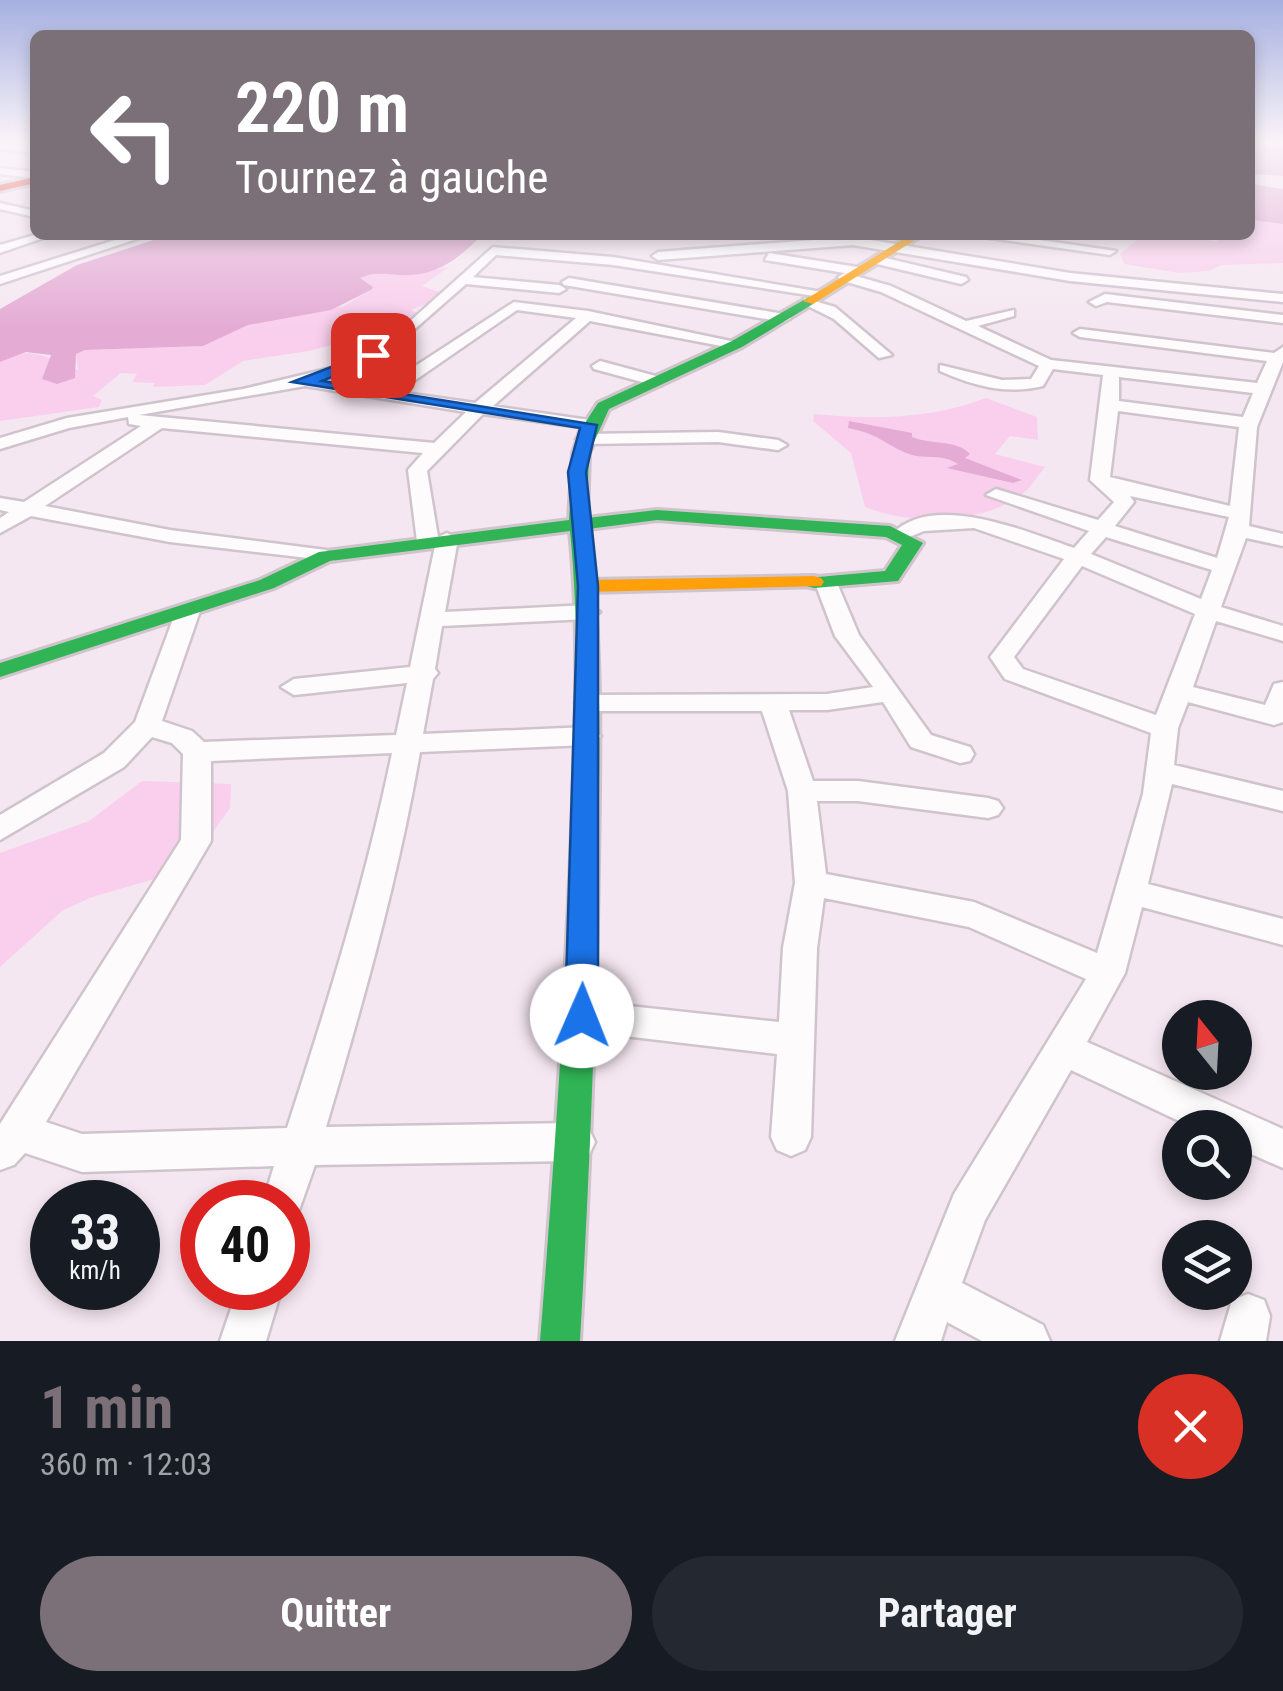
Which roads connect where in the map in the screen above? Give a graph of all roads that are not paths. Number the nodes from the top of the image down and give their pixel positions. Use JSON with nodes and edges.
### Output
{"nodes":[{"id":1,"x":0,"y":206,"type":"edge"},
{"id":2,"x":29,"y":213,"type":"edge"},
{"id":3,"x":0,"y":218,"type":"edge"},
{"id":4,"x":30,"y":240,"type":"edge"},
{"id":5,"x":128,"y":240,"type":"edge"},
{"id":6,"x":501,"y":240,"type":"edge"},
{"id":7,"x":793,"y":240,"type":"edge"},
{"id":8,"x":1017,"y":240,"type":"edge"},
{"id":9,"x":910,"y":241,"type":"edge"},
{"id":10,"x":0,"y":249,"type":"edge"},
{"id":11,"x":492,"y":250,"type":"junction"},
{"id":12,"x":730,"y":251,"type":"junction"},
{"id":13,"x":1110,"y":251,"type":"dead end"},
{"id":14,"x":607,"y":260,"type":"junction"},
{"id":15,"x":859,"y":270,"type":"junction"},
{"id":16,"x":0,"y":280,"type":"edge"},
{"id":17,"x":462,"y":280,"type":"junction"},
{"id":18,"x":961,"y":280,"type":"dead end"},
{"id":19,"x":564,"y":285,"type":"junction"},
{"id":20,"x":815,"y":297,"type":"junction"},
{"id":21,"x":1283,"y":298,"type":"edge"},
{"id":22,"x":1096,"y":302,"type":"dead end"},
{"id":23,"x":534,"y":306,"type":"junction"},
{"id":24,"x":1009,"y":312,"type":"dead end"},
{"id":25,"x":588,"y":315,"type":"junction"},
{"id":26,"x":784,"y":318,"type":"junction"},
{"id":27,"x":1283,"y":319,"type":"edge"},
{"id":28,"x":962,"y":326,"type":"junction"},
{"id":29,"x":1080,"y":334,"type":"dead end"},
{"id":30,"x":737,"y":344,"type":"junction"},
{"id":31,"x":884,"y":355,"type":"dead end"},
{"id":32,"x":1281,"y":355,"type":"edge"},
{"id":33,"x":1048,"y":364,"type":"junction"},
{"id":34,"x":600,"y":366,"type":"dead end"},
{"id":35,"x":946,"y":368,"type":"dead end"},
{"id":36,"x":1111,"y":371,"type":"junction"},
{"id":37,"x":658,"y":381,"type":"junction"},
{"id":38,"x":299,"y":382,"type":"junction"},
{"id":39,"x":1262,"y":389,"type":"junction"},
{"id":40,"x":382,"y":396,"type":"junction"},
{"id":41,"x":482,"y":406,"type":"junction"},
{"id":42,"x":1113,"y":406,"type":"junction"},
{"id":43,"x":115,"y":416,"type":"junction"},
{"id":44,"x":1250,"y":423,"type":"junction"},
{"id":45,"x":156,"y":424,"type":"junction"},
{"id":46,"x":587,"y":432,"type":"junction"},
{"id":47,"x":0,"y":444,"type":"edge"},
{"id":48,"x":778,"y":445,"type":"dead end"},
{"id":49,"x":435,"y":449,"type":"junction"},
{"id":50,"x":1114,"y":487,"type":"junction"},
{"id":51,"x":996,"y":495,"type":"dead end"},
{"id":52,"x":0,"y":504,"type":"edge"},
{"id":53,"x":29,"y":508,"type":"junction"},
{"id":54,"x":579,"y":522,"type":"junction"},
{"id":55,"x":1238,"y":522,"type":"junction"},
{"id":56,"x":0,"y":528,"type":"edge"},
{"id":57,"x":1100,"y":530,"type":"junction"},
{"id":58,"x":902,"y":534,"type":"junction"},
{"id":59,"x":438,"y":540,"type":"junction"},
{"id":60,"x":1283,"y":540,"type":"edge"},
{"id":61,"x":326,"y":556,"type":"junction"},
{"id":62,"x":1079,"y":558,"type":"junction"},
{"id":63,"x":1224,"y":567,"type":"junction"},
{"id":64,"x":826,"y":583,"type":"junction"},
{"id":65,"x":588,"y":586,"type":"junction"},
{"id":66,"x":188,"y":611,"type":"junction"},
{"id":67,"x":1209,"y":611,"type":"junction"},
{"id":68,"x":588,"y":612,"type":"junction"},
{"id":69,"x":431,"y":620,"type":"junction"},
{"id":70,"x":1283,"y":634,"type":"edge"},
{"id":71,"x":0,"y":670,"type":"edge"},
{"id":72,"x":425,"y":674,"type":"junction"},
{"id":73,"x":294,"y":687,"type":"dead end"},
{"id":74,"x":1176,"y":690,"type":"junction"},
{"id":75,"x":1283,"y":690,"type":"edge"},
{"id":76,"x":890,"y":694,"type":"junction"},
{"id":77,"x":774,"y":703,"type":"junction"},
{"id":78,"x":588,"y":704,"type":"junction"},
{"id":79,"x":147,"y":726,"type":"junction"},
{"id":80,"x":1164,"y":728,"type":"junction"},
{"id":81,"x":588,"y":736,"type":"junction"},
{"id":82,"x":410,"y":742,"type":"junction"},
{"id":83,"x":197,"y":752,"type":"junction"},
{"id":84,"x":960,"y":754,"type":"dead end"},
{"id":85,"x":1158,"y":771,"type":"junction"},
{"id":86,"x":802,"y":791,"type":"junction"},
{"id":87,"x":1283,"y":801,"type":"edge"},
{"id":88,"x":988,"y":808,"type":"dead end"},
{"id":89,"x":0,"y":829,"type":"edge"},
{"id":90,"x":811,"y":882,"type":"junction"},
{"id":91,"x":1132,"y":892,"type":"junction"},
{"id":92,"x":1283,"y":932,"type":"edge"},
{"id":93,"x":1108,"y":973,"type":"junction"},
{"id":94,"x":582,"y":1016,"type":"junction"},
{"id":95,"x":796,"y":1040,"type":"junction"},
{"id":96,"x":1060,"y":1048,"type":"junction"},
{"id":97,"x":791,"y":1137,"type":"dead end"},
{"id":98,"x":9,"y":1142,"type":"edge"},
{"id":99,"x":576,"y":1142,"type":"junction"},
{"id":100,"x":298,"y":1146,"type":"junction"},
{"id":101,"x":1283,"y":1149,"type":"edge"},
{"id":102,"x":289,"y":1180,"type":"edge"},
{"id":103,"x":938,"y":1293,"type":"junction"},
{"id":104,"x":253,"y":1310,"type":"edge"},
{"id":105,"x":243,"y":1341,"type":"edge"},
{"id":106,"x":560,"y":1341,"type":"edge"},
{"id":107,"x":918,"y":1341,"type":"edge"},
{"id":108,"x":1027,"y":1341,"type":"edge"}],
"edges":[{"from":1,"to":2,"type":"street"},
{"from":2,"to":3,"type":"street"},
{"from":4,"to":10,"type":"street"},
{"from":5,"to":16,"type":"street"},
{"from":6,"to":11,"type":"street"},
{"from":7,"to":9,"type":"street"},
{"from":7,"to":12,"type":"street"},
{"from":8,"to":13,"type":"street"},
{"from":9,"to":15,"type":"street"},
{"from":9,"to":21,"type":"street"},
{"from":11,"to":14,"type":"street"},
{"from":11,"to":17,"type":"street"},
{"from":12,"to":14,"type":"street"},
{"from":12,"to":15,"type":"street"},
{"from":14,"to":19,"type":"street"},
{"from":14,"to":20,"type":"street"},
{"from":15,"to":18,"type":"street"},
{"from":15,"to":20,"type":"street"},
{"from":15,"to":28,"type":"street"},
{"from":17,"to":19,"type":"street"},
{"from":17,"to":38,"type":"street"},
{"from":19,"to":23,"type":"street"},
{"from":19,"to":26,"type":"street"},
{"from":20,"to":26,"type":"street"},
{"from":20,"to":31,"type":"street"},
{"from":22,"to":27,"type":"street"},
{"from":23,"to":25,"type":"street"},
{"from":23,"to":40,"type":"street"},
{"from":24,"to":28,"type":"street"},
{"from":25,"to":30,"type":"street"},
{"from":25,"to":41,"type":"street"},
{"from":26,"to":30,"type":"street"},
{"from":28,"to":33,"type":"street"},
{"from":29,"to":32,"type":"street"},
{"from":30,"to":37,"type":"street"},
{"from":32,"to":39,"type":"street"},
{"from":33,"to":35,"type":"street"},
{"from":33,"to":36,"type":"street"},
{"from":34,"to":37,"type":"street"},
{"from":36,"to":39,"type":"street"},
{"from":36,"to":42,"type":"street"},
{"from":37,"to":46,"type":"street"},
{"from":38,"to":40,"type":"street"},
{"from":38,"to":43,"type":"street"},
{"from":39,"to":44,"type":"street"},
{"from":40,"to":41,"type":"street"},
{"from":41,"to":46,"type":"street"},
{"from":41,"to":49,"type":"street"},
{"from":42,"to":44,"type":"street"},
{"from":42,"to":50,"type":"street"},
{"from":43,"to":45,"type":"street"},
{"from":43,"to":47,"type":"street"},
{"from":44,"to":55,"type":"street"},
{"from":45,"to":49,"type":"street"},
{"from":45,"to":53,"type":"street"},
{"from":46,"to":48,"type":"street"},
{"from":46,"to":54,"type":"street"},
{"from":49,"to":59,"type":"street"},
{"from":50,"to":55,"type":"street"},
{"from":50,"to":57,"type":"street"},
{"from":51,"to":57,"type":"street"},
{"from":52,"to":53,"type":"street"},
{"from":53,"to":56,"type":"street"},
{"from":53,"to":61,"type":"street"},
{"from":54,"to":58,"type":"street"},
{"from":54,"to":59,"type":"street"},
{"from":54,"to":65,"type":"street"},
{"from":55,"to":60,"type":"street"},
{"from":55,"to":63,"type":"street"},
{"from":57,"to":62,"type":"street"},
{"from":57,"to":63,"type":"street"},
{"from":58,"to":62,"type":"street"},
{"from":58,"to":64,"type":"street"},
{"from":59,"to":61,"type":"street"},
{"from":59,"to":69,"type":"street"},
{"from":61,"to":66,"type":"street"},
{"from":62,"to":67,"type":"street"},
{"from":62,"to":80,"type":"street"},
{"from":63,"to":67,"type":"street"},
{"from":64,"to":65,"type":"street"},
{"from":64,"to":76,"type":"street"},
{"from":65,"to":68,"type":"street"},
{"from":66,"to":71,"type":"street"},
{"from":66,"to":79,"type":"street"},
{"from":67,"to":70,"type":"street"},
{"from":67,"to":74,"type":"street"},
{"from":68,"to":69,"type":"street"},
{"from":68,"to":78,"type":"street"},
{"from":69,"to":72,"type":"street"},
{"from":72,"to":73,"type":"street"},
{"from":72,"to":82,"type":"street"},
{"from":74,"to":75,"type":"street"},
{"from":74,"to":80,"type":"street"},
{"from":76,"to":77,"type":"street"},
{"from":76,"to":84,"type":"street"},
{"from":77,"to":78,"type":"street"},
{"from":77,"to":86,"type":"street"},
{"from":78,"to":81,"type":"street"},
{"from":79,"to":83,"type":"street"},
{"from":79,"to":89,"type":"street"},
{"from":80,"to":85,"type":"street"},
{"from":81,"to":82,"type":"street"},
{"from":81,"to":94,"type":"street"},
{"from":82,"to":83,"type":"street"},
{"from":82,"to":100,"type":"street"},
{"from":83,"to":98,"type":"street"},
{"from":85,"to":87,"type":"street"},
{"from":85,"to":91,"type":"street"},
{"from":86,"to":88,"type":"street"},
{"from":86,"to":90,"type":"street"},
{"from":90,"to":93,"type":"street"},
{"from":90,"to":95,"type":"street"},
{"from":91,"to":92,"type":"street"},
{"from":91,"to":93,"type":"street"},
{"from":93,"to":96,"type":"street"},
{"from":94,"to":95,"type":"street"},
{"from":94,"to":99,"type":"street"},
{"from":95,"to":97,"type":"street"},
{"from":96,"to":101,"type":"street"},
{"from":96,"to":103,"type":"street"},
{"from":98,"to":100,"type":"street"},
{"from":99,"to":100,"type":"street"},
{"from":99,"to":106,"type":"street"},
{"from":100,"to":102,"type":"street"},
{"from":103,"to":107,"type":"street"},
{"from":103,"to":108,"type":"street"},
{"from":104,"to":105,"type":"street"}]}
